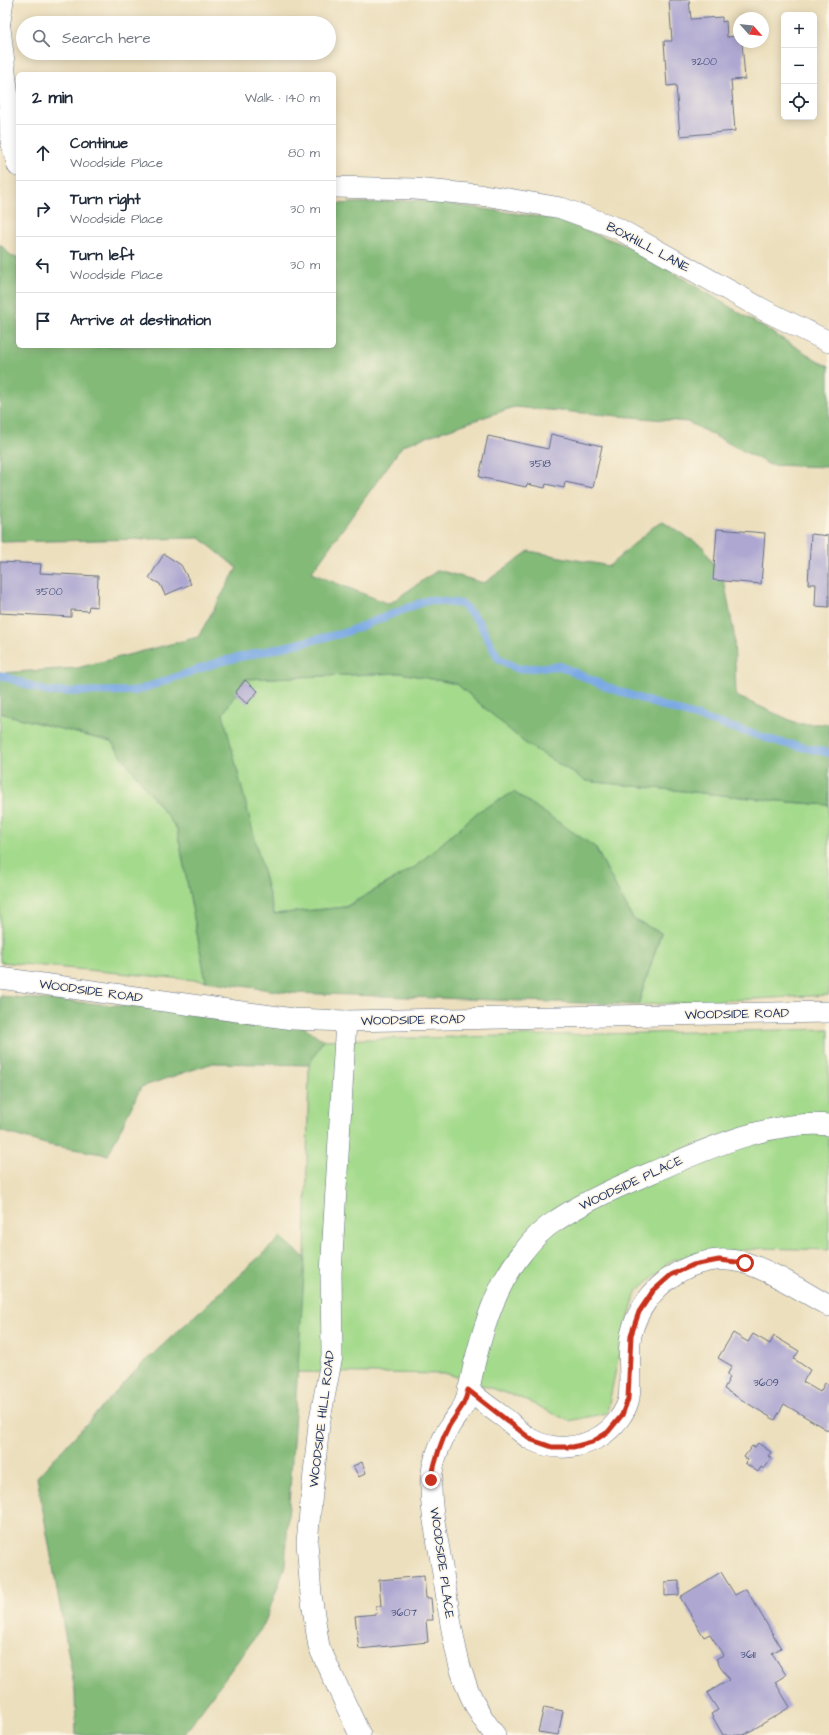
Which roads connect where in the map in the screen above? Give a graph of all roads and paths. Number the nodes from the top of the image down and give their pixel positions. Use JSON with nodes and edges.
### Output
{"nodes":[{"id":1,"x":3,"y":0,"type":"edge"},
{"id":2,"x":0,"y":21,"type":"edge"},
{"id":3,"x":0,"y":28,"type":"edge"},
{"id":4,"x":16,"y":159,"type":"edge"},
{"id":5,"x":336,"y":187,"type":"edge"},
{"id":6,"x":829,"y":342,"type":"edge"},
{"id":7,"x":0,"y":978,"type":"edge"},
{"id":8,"x":829,"y":1012,"type":"edge"},
{"id":9,"x":346,"y":1021,"type":"junction"},
{"id":10,"x":829,"y":1125,"type":"edge"},
{"id":11,"x":829,"y":1306,"type":"edge"},
{"id":12,"x":468,"y":1390,"type":"junction"},
{"id":13,"x":360,"y":1735,"type":"edge"},
{"id":14,"x":495,"y":1735,"type":"edge"}],
"edges":[{"from":1,"to":2,"type":"street"},
{"from":3,"to":4,"type":"street"},
{"from":5,"to":6,"type":"street","name":"BOXHILL LANE"},
{"from":7,"to":9,"type":"street","name":"WOODSIDE ROAD"},
{"from":8,"to":9,"type":"street","name":"WOODSIDE ROAD"},
{"from":9,"to":13,"type":"street","name":"WOODSIDE HILL ROAD"},
{"from":10,"to":12,"type":"street","name":"WOODSIDE PLACE"},
{"from":11,"to":12,"type":"street"},
{"from":12,"to":14,"type":"street","name":"WOODSIDE PLACE"}]}
